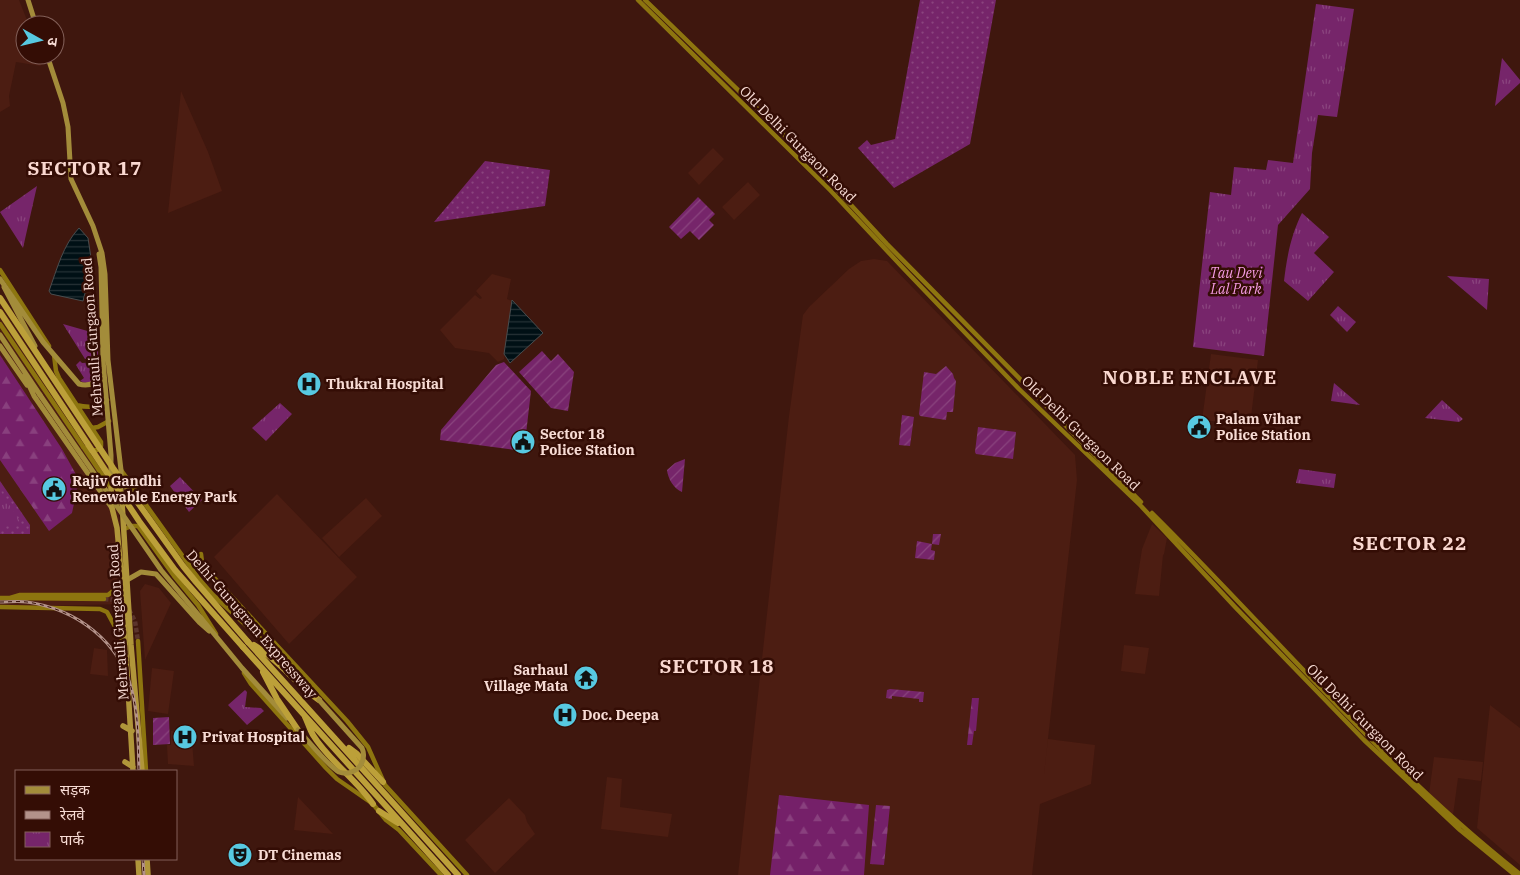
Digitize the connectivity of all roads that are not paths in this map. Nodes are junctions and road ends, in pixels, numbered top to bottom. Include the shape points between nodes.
1 (26, 0) edge
2 (638, 0) edge
3 (645, 0) edge
4 (31, 15) edge
5 (49, 65) edge
6 (50, 65) edge
7 (0, 270) edge
8 (1, 281) edge
9 (0, 298) edge
10 (0, 312) edge
11 (0, 324) edge
12 (0, 335) edge
13 (105, 340) junction
14 (0, 344) edge
15 (11, 352) junction
16 (54, 355) junction
17 (46, 366) junction
18 (104, 376) junction
19 (37, 396) junction
20 (107, 400) junction
21 (76, 405) junction
22 (109, 421) junction
23 (92, 428) junction
24 (83, 447) junction
25 (1095, 459) junction
26 (121, 470) junction
27 (133, 487) junction
28 (111, 488) junction
29 (121, 489) junction
30 (122, 502) joint
31 (112, 508) junction
32 (124, 529) junction
33 (171, 539) junction
34 (155, 550) junction
35 (201, 554) dead end
36 (124, 579) junction
37 (0, 598) edge
38 (10, 598) junction
39 (104, 598) tunnel mouth
40 (0, 607) edge
41 (244, 611) junction
42 (233, 613) junction
43 (219, 639) junction
44 (138, 641) tunnel mouth
45 (246, 644) junction
46 (125, 645) junction
47 (118, 656) dead end
48 (126, 656) junction
49 (261, 666) junction
50 (242, 668) junction
51 (319, 700) junction
52 (303, 712) junction
53 (123, 726) dead end
54 (298, 730) junction
55 (132, 731) junction
56 (339, 742) junction
57 (125, 762) dead end
58 (133, 769) edge
59 (142, 770) edge
60 (146, 770) edge
61 (384, 783) junction
62 (373, 804) junction
63 (393, 804) junction
64 (379, 811) junction
65 (404, 826) junction
66 (138, 860) edge
67 (147, 860) edge
68 (1520, 874) edge
69 (139, 875) edge
70 (148, 875) edge
71 (440, 875) edge
72 (448, 875) edge
73 (458, 875) edge
74 (466, 875) edge
75 (1515, 875) edge

1 - 4 main road
2 - 25 main road, Old Delhi Gurgaon Road via 830,190 1007,376
3 - 25 main road, Old Delhi Gurgaon Road via 804,153 887,244
5 - 13 main road, Mehrauli-Gurgaon Road via 65,127 70,186 98,249
6 - 13 main road, Mehrauli-Gurgaon Road via 68,127 71,179 102,253
7 - 16 main road
8 - 16 main road
8 - 17 main road, bridge
9 - 17 highway, Delhi-Gurugram Expressway, bridge
10 - 45 highway, Delhi-Gurugram Expressway, bridge via 175,570
11 - 24 main road
12 - 15 main road
13 - 18 main road, Mehrauli-Gurgaon Road
13 - 26 main road, Mehrauli-Gurgaon Road
14 - 15 main road
14 - 19 main road
15 - 19 main road
16 - 18 main road via 79,384 89,386
16 - 21 main road via 59,378
17 - 45 highway, Delhi-Gurugram Expressway, bridge via 183,566
18 - 20 main road, Mehrauli-Gurgaon Road
19 - 31 main road
19 - 43 main road, bridge via 161,570
20 - 21 main road via 89,408
20 - 22 main road, Mehrauli-Gurgaon Road
21 - 23 main road
22 - 23 main road
22 - 28 main road, Mehrauli-Gurgaon Road
23 - 24 main road via 101,446 90,451
24 - 28 main road
25 - 68 main road, Old Delhi Gurgaon Road via 1173,534 1312,682 1394,763
25 - 75 main road, Old Delhi Gurgaon Road via 1364,740 1460,830
26 - 27 main road
26 - 29 main road, Mehrauli Gurgaon Road
27 - 29 main road
27 - 33 main road
28 - 31 highway, Mehrauli Gurgaon Road
29 - 30 main road, Mehrauli Gurgaon Road
30 - 32 highway, Mehrauli Gurgaon Road
31 - 36 highway, Mehrauli Gurgaon Road
32 - 34 main road via 138,526
32 - 36 highway, Mehrauli Gurgaon Road
33 - 34 main road via 159,544
33 - 42 main road via 199,579
34 - 43 main road via 198,605
35 - 41 main road via 206,569
36 - 38 main road via 108,595 20,595
36 - 43 main road via 141,572 156,574 200,623
36 - 46 highway, Mehrauli Gurgaon Road
36 - 59 highway, Mehrauli Gurgaon Road
37 - 38 main road
38 - 39 main road
40 - 46 main road via 89,608 107,612
41 - 42 main road
41 - 61 main road via 347,721 368,747
42 - 51 main road
43 - 50 main road
44 - 60 main road
45 - 49 highway, Delhi-Gurugram Expressway
45 - 51 highway via 262,649
45 - 56 highway, Delhi-Gurugram Expressway
46 - 48 highway, Mehrauli Gurgaon Road
47 - 48 main road
48 - 55 highway, Mehrauli Gurgaon Road
49 - 52 highway, Delhi-Gurugram Expressway
49 - 54 highway
50 - 54 main road
50 - 62 main road via 251,684 326,768
51 - 54 main road, bridge via 362,748 363,761 358,768 347,773 336,770
52 - 62 highway via 322,749
52 - 65 highway, Delhi-Gurugram Expressway
53 - 55 highway
55 - 58 highway, Mehrauli Gurgaon Road
56 - 61 highway via 357,754
56 - 63 highway, Delhi-Gurugram Expressway
57 - 58 highway
61 - 63 highway
61 - 74 main road
62 - 64 main road
63 - 73 highway, Delhi-Gurugram Expressway
64 - 65 highway
64 - 71 main road
65 - 72 highway, Delhi-Gurugram Expressway
66 - 69 highway
67 - 70 highway

